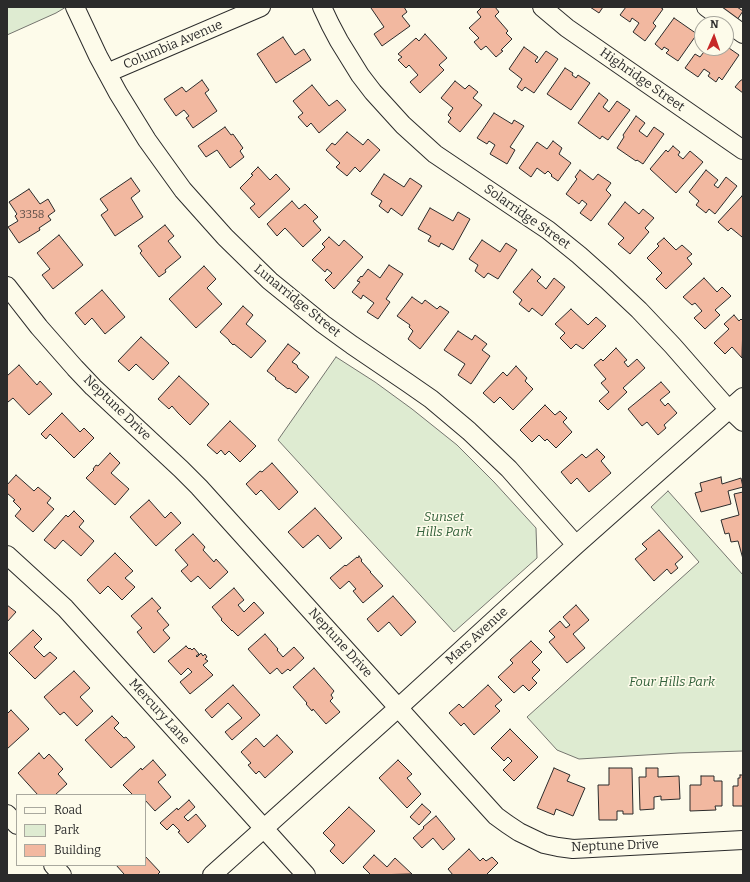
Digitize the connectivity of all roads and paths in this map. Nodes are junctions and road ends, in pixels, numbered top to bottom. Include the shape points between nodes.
1 (75, 7) edge
2 (261, 7) edge
3 (322, 7) edge
4 (542, 7) edge
5 (706, 7) edge
6 (743, 34) edge
7 (107, 73) junction
8 (743, 150) edge
9 (7, 286) edge
10 (737, 403) edge
11 (743, 422) edge
12 (576, 545) junction
13 (7, 555) edge
14 (398, 708) junction
15 (7, 814) edge
16 (16, 824) edge
17 (263, 828) junction
18 (743, 840) edge
19 (54, 866) edge
20 (62, 875) edge
21 (212, 875) edge
22 (306, 875) edge

1 - 7 street, Lunarridge Street
2 - 7 street, Columbia Avenue
3 - 10 street, Solarridge Street via 360,75 403,125 435,154 530,218 579,255 650,321 722,402
4 - 8 street, Highridge Street via 567,28
5 - 6 street
7 - 12 street, Lunarridge Street via 164,165 204,215 241,253 270,281 323,324 408,382 465,427 509,469
9 - 14 street, Neptune Drive via 75,368 181,468
10 - 11 street, Solarridge Street
10 - 12 street, Mars Avenue
12 - 14 street, Mars Avenue
13 - 17 street, Mercury Lane via 65,608
14 - 17 street, Mars Avenue
14 - 18 street, Neptune Drive via 496,816 519,832 544,844 573,849
15 - 16 street
17 - 21 street, Mars Avenue
17 - 22 street, Mercury Lane
19 - 20 street

